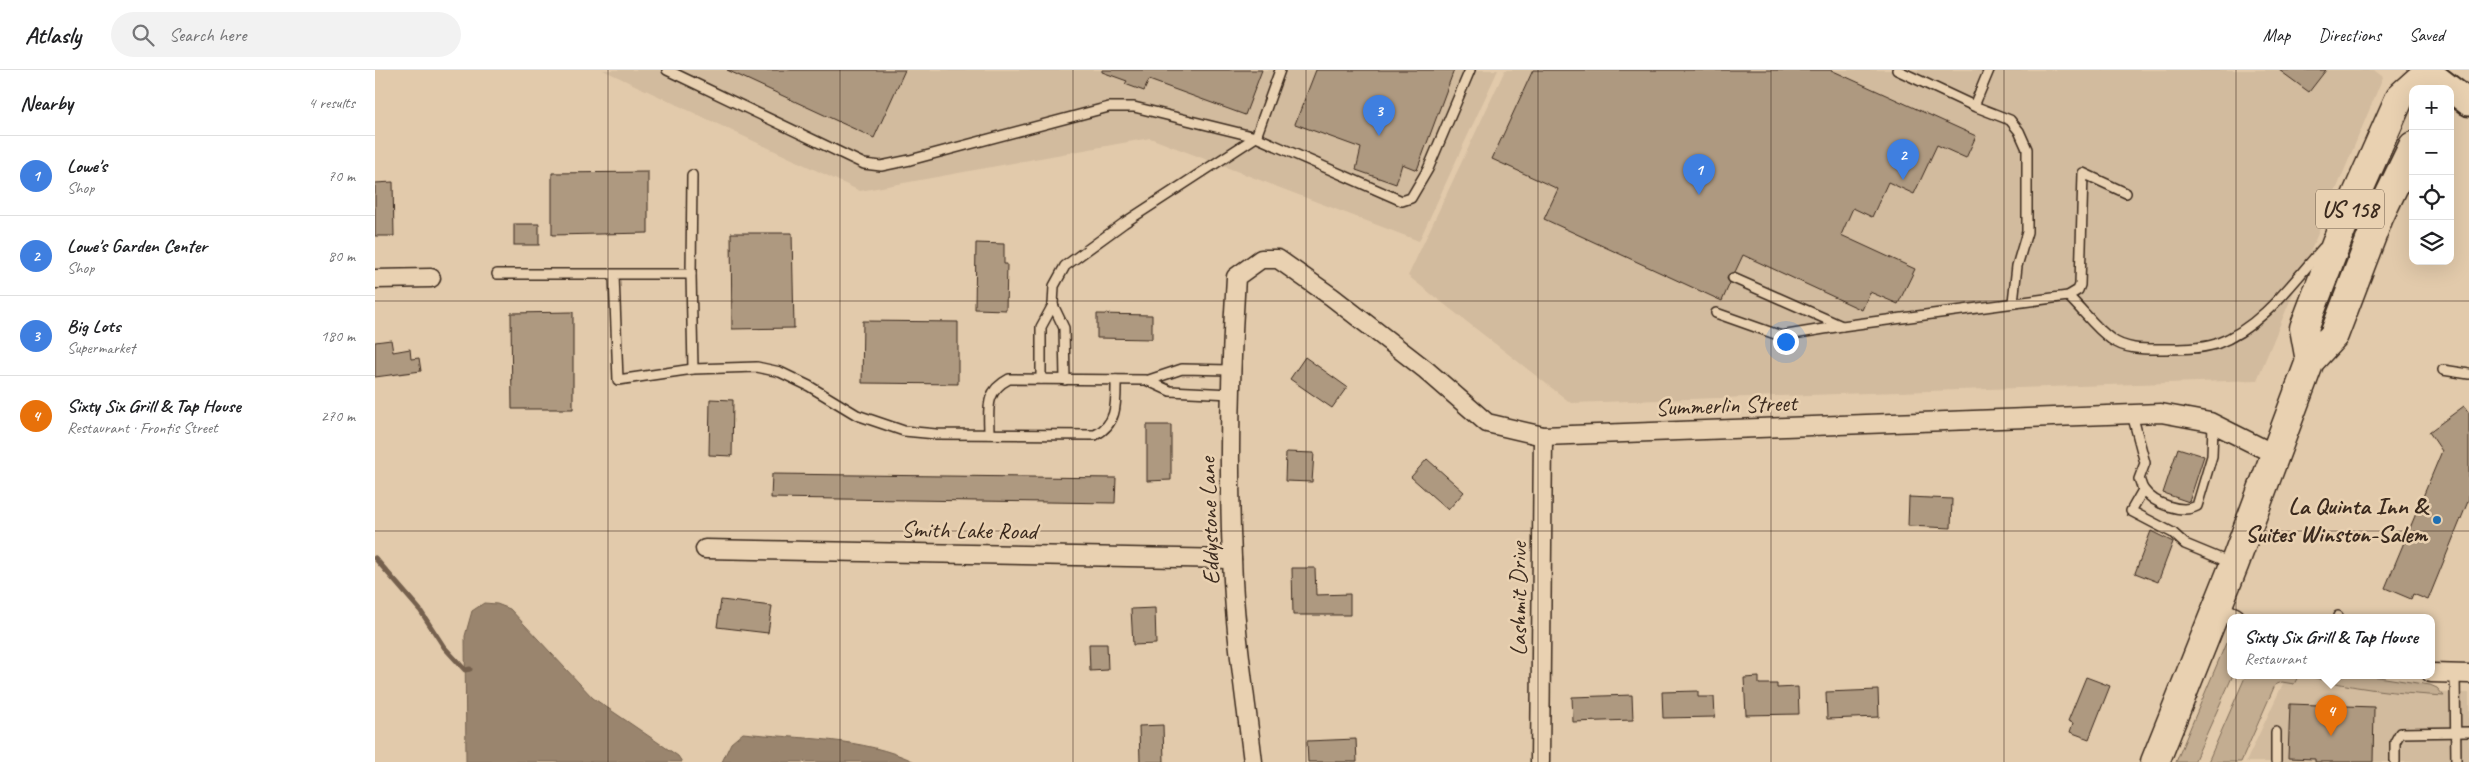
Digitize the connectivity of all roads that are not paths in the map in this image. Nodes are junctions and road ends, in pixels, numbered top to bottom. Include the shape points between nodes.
1 (667, 70) edge
2 (1280, 70) edge
3 (1469, 70) edge
4 (1897, 70) edge
5 (1989, 70) edge
6 (2429, 75) edge
7 (2469, 103) edge
8 (1974, 106) junction
9 (1256, 137) junction
10 (2409, 154) edge
11 (693, 175) dead end
12 (2126, 193) dead end
13 (2342, 228) junction
14 (497, 274) dead end
15 (691, 274) junction
16 (614, 275) junction
17 (1236, 277) joint
18 (431, 278) dead end
19 (1733, 278) dead end
20 (375, 279) edge
21 (2068, 296) junction
22 (2013, 302) junction
23 (1053, 306) junction
24 (1716, 313) dead end
25 (1842, 326) junction
26 (2310, 361) junction
27 (693, 369) junction
28 (1230, 370) junction
29 (2443, 370) dead end
30 (2469, 374) edge
31 (1041, 379) junction
32 (1065, 380) junction
33 (1116, 380) junction
34 (1149, 380) junction
35 (1231, 394) junction
36 (2132, 414) junction
37 (2213, 424) junction
38 (989, 434) junction
39 (1543, 436) junction
40 (2274, 454) junction
41 (2143, 490) junction
42 (705, 549) dead end
43 (1232, 559) junction
44 (2234, 565) junction
45 (2226, 613) edge
46 (2435, 673) edge
47 (2462, 674) edge
48 (2276, 732) dead end
49 (2455, 732) junction
50 (2469, 732) edge
51 (1253, 762) edge
52 (1540, 762) edge
53 (2155, 762) edge
54 (2276, 762) edge
55 (2395, 762) edge
56 (2456, 762) edge

1 - 9 lane via 864,164 881,166 1109,107 1134,107
2 - 9 lane
3 - 9 lane via 1428,169 1407,201 1390,198
4 - 8 lane
5 - 8 lane
6 - 7 main road
6 - 13 main road, US 158 via 2400,97
8 - 22 lane via 2010,120 2027,149 2027,232 2017,266
9 - 23 lane via 1081,252 1065,266 1054,286
10 - 26 main road, US 158 via 2379,217 2335,335
11 - 15 lane
12 - 21 lane via 2083,173 2080,285
13 - 21 lane via 2257,319 2217,343 2199,348 2125,346 2099,329
13 - 26 main road, US 158 via 2304,328
14 - 16 lane
15 - 16 lane
15 - 27 lane
16 - 27 lane via 618,380
17 - 28 street, Eddystone Lane
17 - 39 street, Summerlin Street via 1261,259 1278,259 1426,370 1487,423
18 - 20 street
19 - 25 lane
21 - 22 lane
22 - 25 lane
23 - 31 lane via 1041,327
23 - 32 lane via 1064,328
24 - 25 lane via 1781,336
26 - 40 main road, US 158
27 - 38 lane via 757,367 780,372 857,415 880,424 904,431 936,434
28 - 34 lane via 1182,368
28 - 35 street, Eddystone Lane
29 - 30 lane
31 - 32 lane
31 - 38 lane via 1009,379 996,386 990,398
32 - 33 lane
33 - 34 lane
33 - 38 lane via 1116,408 1105,430 1095,435
34 - 35 lane via 1170,391
35 - 43 street, Eddystone Lane
36 - 37 street, Summerlin Street via 2161,413
36 - 39 street, Summerlin Street
36 - 41 lane via 2145,463 2139,479
37 - 40 street, Summerlin Street
37 - 41 lane via 2212,456 2197,506 2190,510 2164,505
39 - 52 street, Lashmit Drive
40 - 44 main road, US 158
41 - 44 lane via 2131,511 2173,533 2185,544
42 - 43 street, Smith Lake Road
43 - 51 street, Eddystone Lane via 1241,672
44 - 45 main road, US 158
45 - 53 main road, US 158
46 - 47 street
47 - 49 lane
48 - 54 lane
49 - 50 lane
49 - 55 lane via 2400,733 2395,742
49 - 56 lane

